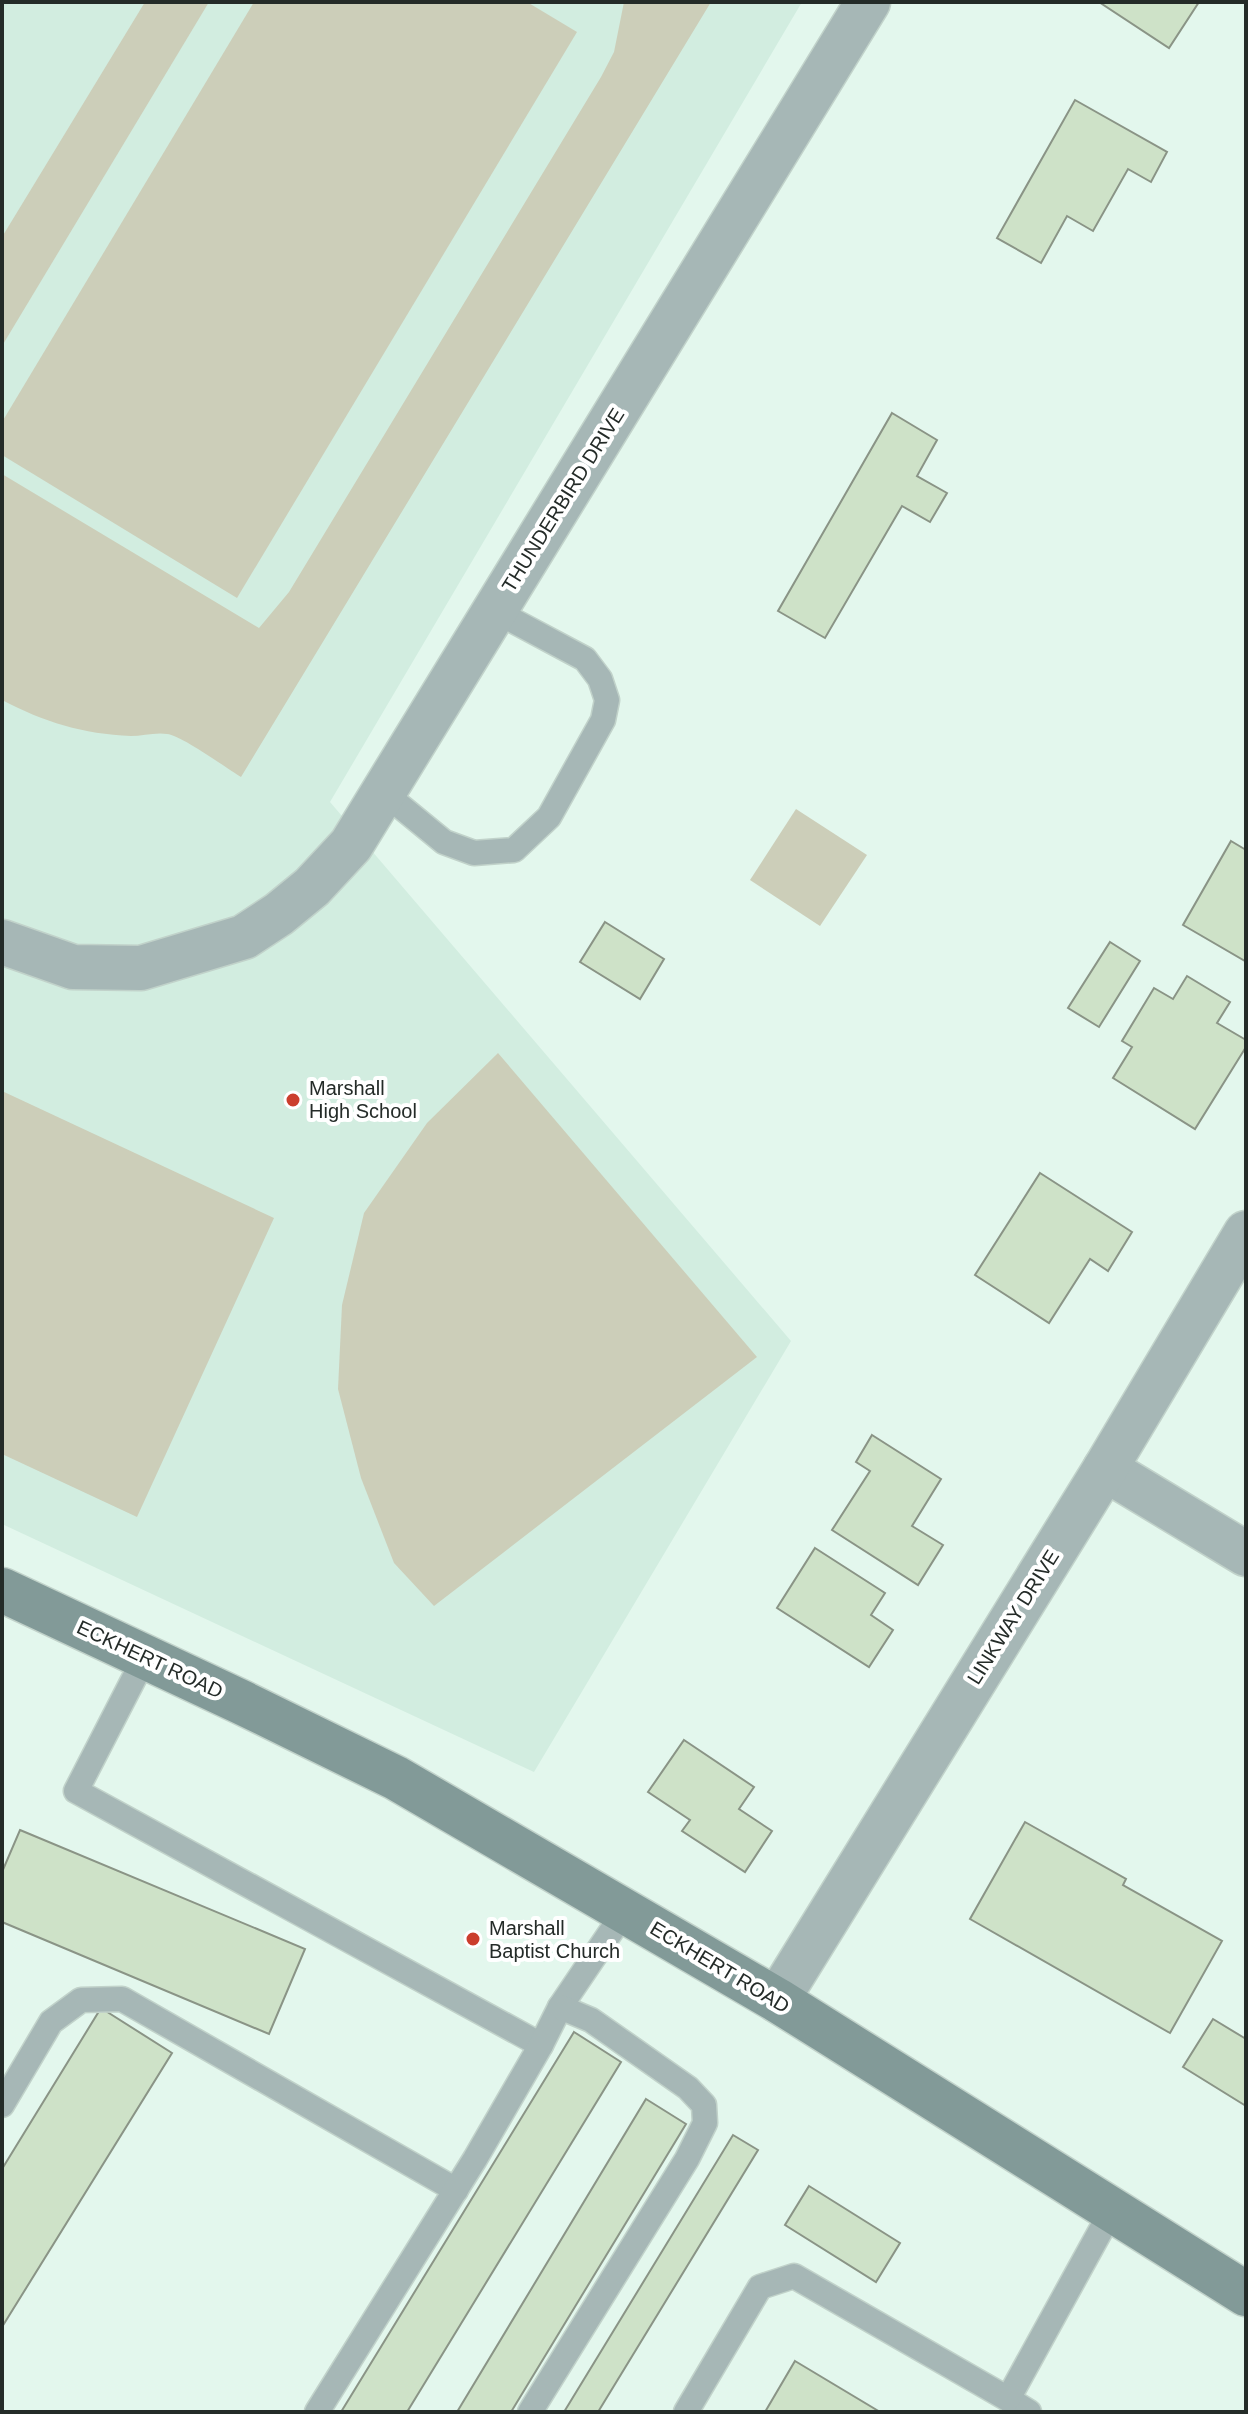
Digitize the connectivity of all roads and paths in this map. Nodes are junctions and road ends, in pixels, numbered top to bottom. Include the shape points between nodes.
1 (868, 2) edge
2 (495, 611) junction
3 (383, 792) junction
4 (2, 942) edge
5 (1246, 1233) edge
6 (1105, 1469) junction
7 (1246, 1554) edge
8 (2, 1590) edge
9 (145, 1657) junction
10 (625, 1911) junction
11 (777, 2000) junction
12 (560, 2007) junction
13 (541, 2045) junction
14 (2, 2105) edge
15 (456, 2190) junction
16 (1112, 2210) junction
17 (1246, 2294) edge
18 (1008, 2399) junction
19 (317, 2412) edge
20 (530, 2412) edge
21 (686, 2412) edge
22 (1029, 2412) edge

1 - 2 street, THUNDERBIRD DRIVE
2 - 3 street, THUNDERBIRD DRIVE
2 - 3 lane via 585,659 607,700 603,720 549,817 514,850 474,853 444,842
3 - 4 street, THUNDERBIRD DRIVE via 351,845 312,887 244,937 141,968 73,967
5 - 6 street, LINKWAY DRIVE
6 - 7 street
6 - 11 street, LINKWAY DRIVE
8 - 9 main road, ECKHERT ROAD
9 - 10 main road, ECKHERT ROAD via 396,1778
9 - 13 lane via 76,1791
10 - 11 main road, ECKHERT ROAD
10 - 12 lane
11 - 16 main road, ECKHERT ROAD
12 - 13 lane
12 - 20 lane via 591,2020 688,2088 704,2105 705,2123
13 - 15 lane
14 - 15 lane via 51,2022 81,2000 122,1999
15 - 19 lane
16 - 17 main road, ECKHERT ROAD
16 - 18 lane
18 - 21 lane via 794,2276 760,2287
18 - 22 lane

